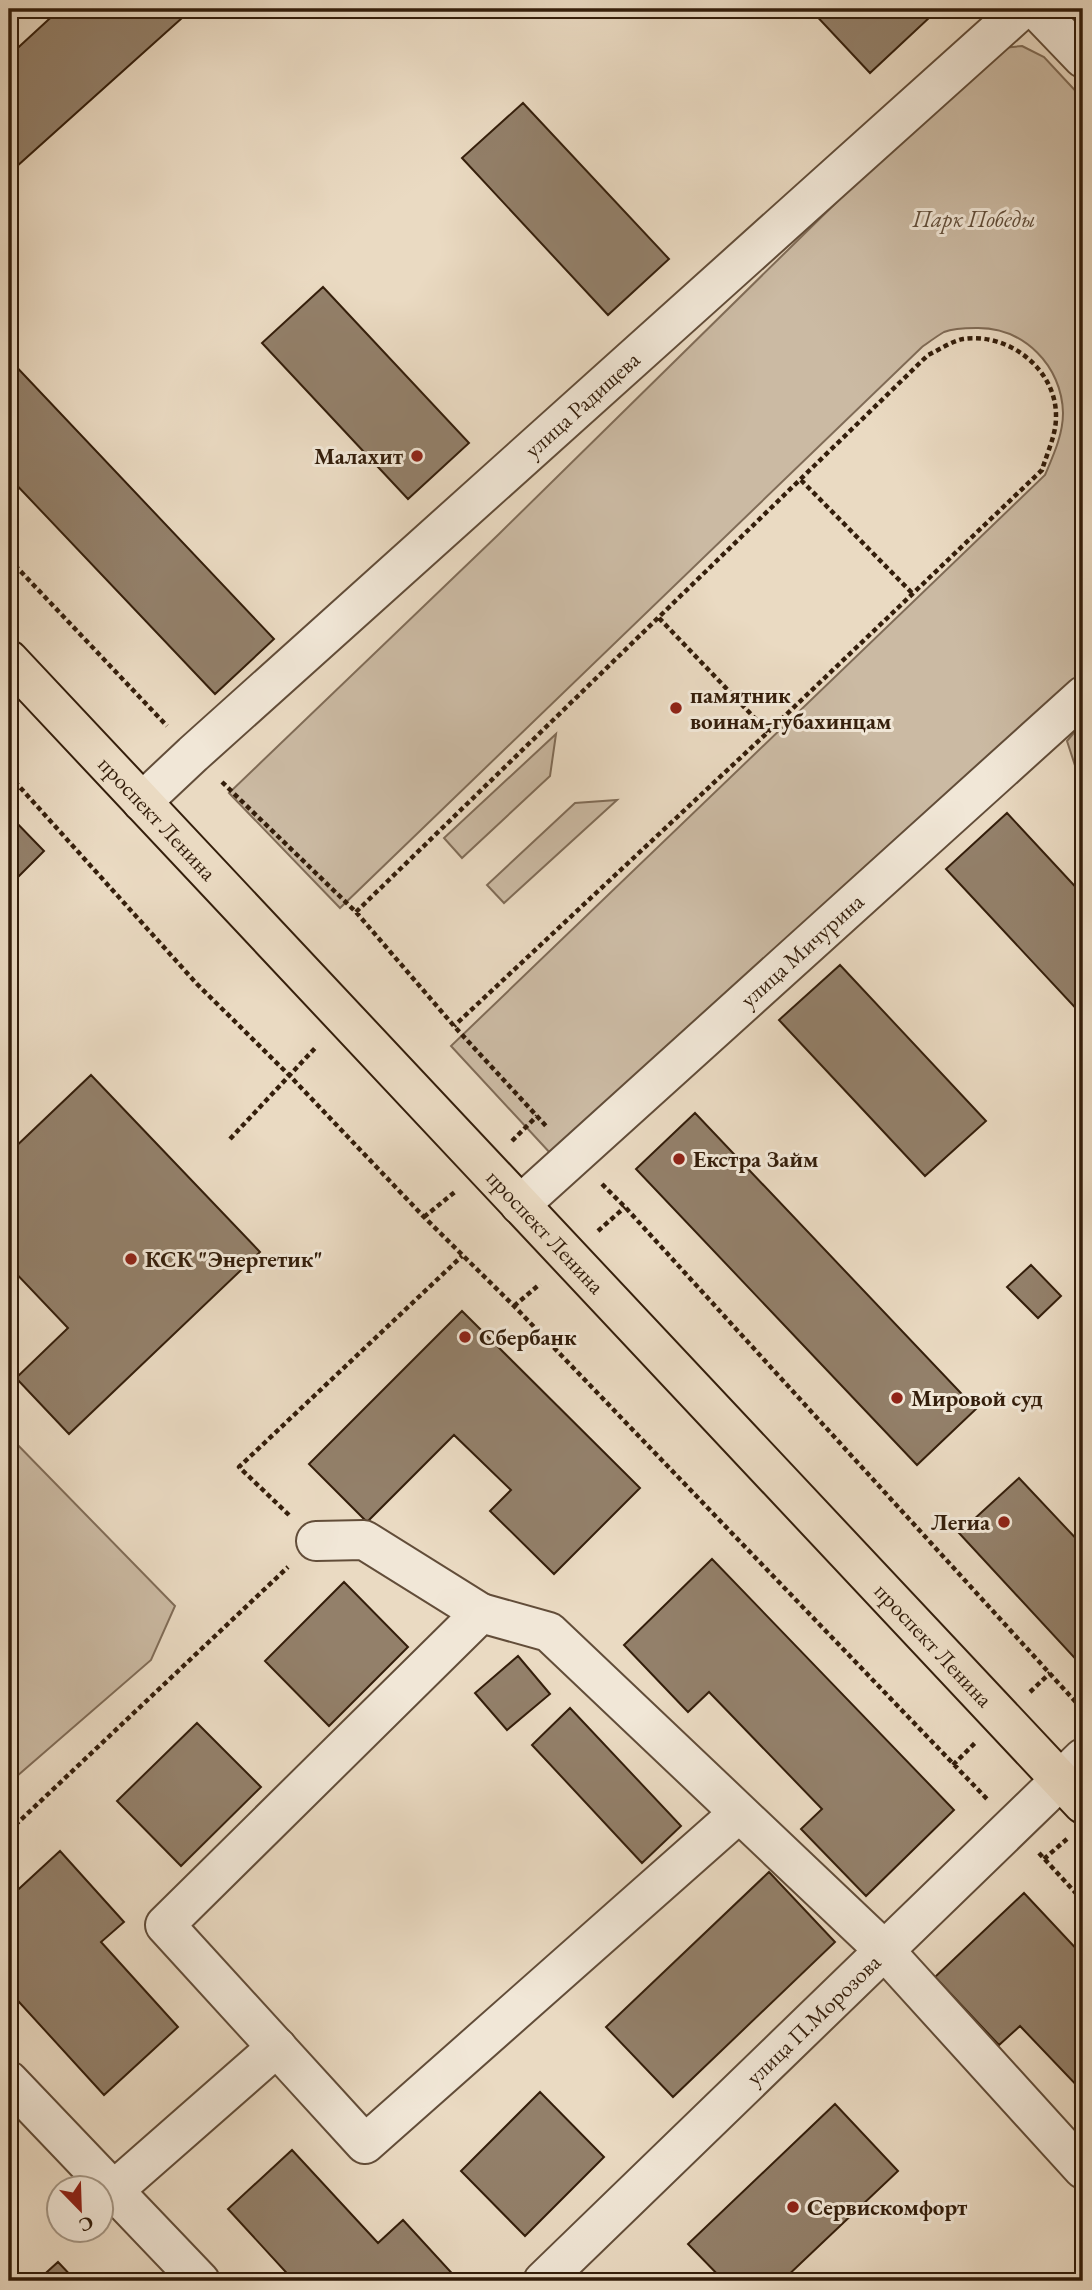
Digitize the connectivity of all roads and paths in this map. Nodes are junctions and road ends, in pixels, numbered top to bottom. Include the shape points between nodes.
1 (1022, 9) edge
2 (1036, 9) edge
3 (1048, 9) edge
4 (1083, 22) edge
5 (1083, 58) edge
6 (801, 480) junction
7 (913, 594) junction
8 (659, 618) junction
9 (9, 660) edge
10 (1083, 696) edge
11 (768, 732) junction
12 (9, 775) edge
13 (142, 802) junction
14 (356, 912) dead end
15 (344, 1017) junction
16 (454, 1026) dead end
17 (290, 1076) junction
18 (230, 1139) dead end
19 (520, 1205) junction
20 (462, 1256) junction
21 (316, 1541) junction
22 (481, 1613) junction
23 (1076, 1781) edge
24 (739, 1813) junction
25 (1014, 1825) junction
26 (9, 1831) edge
27 (1083, 1901) edge
28 (884, 1950) junction
29 (276, 2047) junction
30 (9, 2081) edge
31 (1083, 2169) edge
32 (97, 2174) edge
33 (116, 2188) edge
34 (116, 2194) edge
35 (200, 2281) edge
36 (543, 2281) edge

1 - 13 street, улица Радищева
2 - 5 street
3 - 4 street
6 - 7 path
6 - 7 path via 928,355 962,339 990,340 1032,360 1046,376 1056,415 1042,470
6 - 8 path
7 - 11 path
8 - 11 path
8 - 14 path
9 - 13 main road, проспект Ленина
10 - 19 street, улица Мичурина
11 - 16 path
12 - 17 path via 197,984
13 - 15 main road, проспект Ленина
15 - 17 path
15 - 19 main road, проспект Ленина
17 - 18 path
17 - 20 path
19 - 23 main road, проспект Ленина
20 - 21 path via 239,1466
20 - 25 path
21 - 22 street via 364,1540
21 - 26 path
22 - 24 street via 549,1632
22 - 29 street via 165,1925
23 - 25 street, улица П.Морозова
24 - 28 street
24 - 29 street via 365,2144
25 - 27 path
25 - 28 street, улица П.Морозова
28 - 31 street
28 - 36 street, улица П.Морозова
29 - 33 street
30 - 32 street
34 - 35 street

